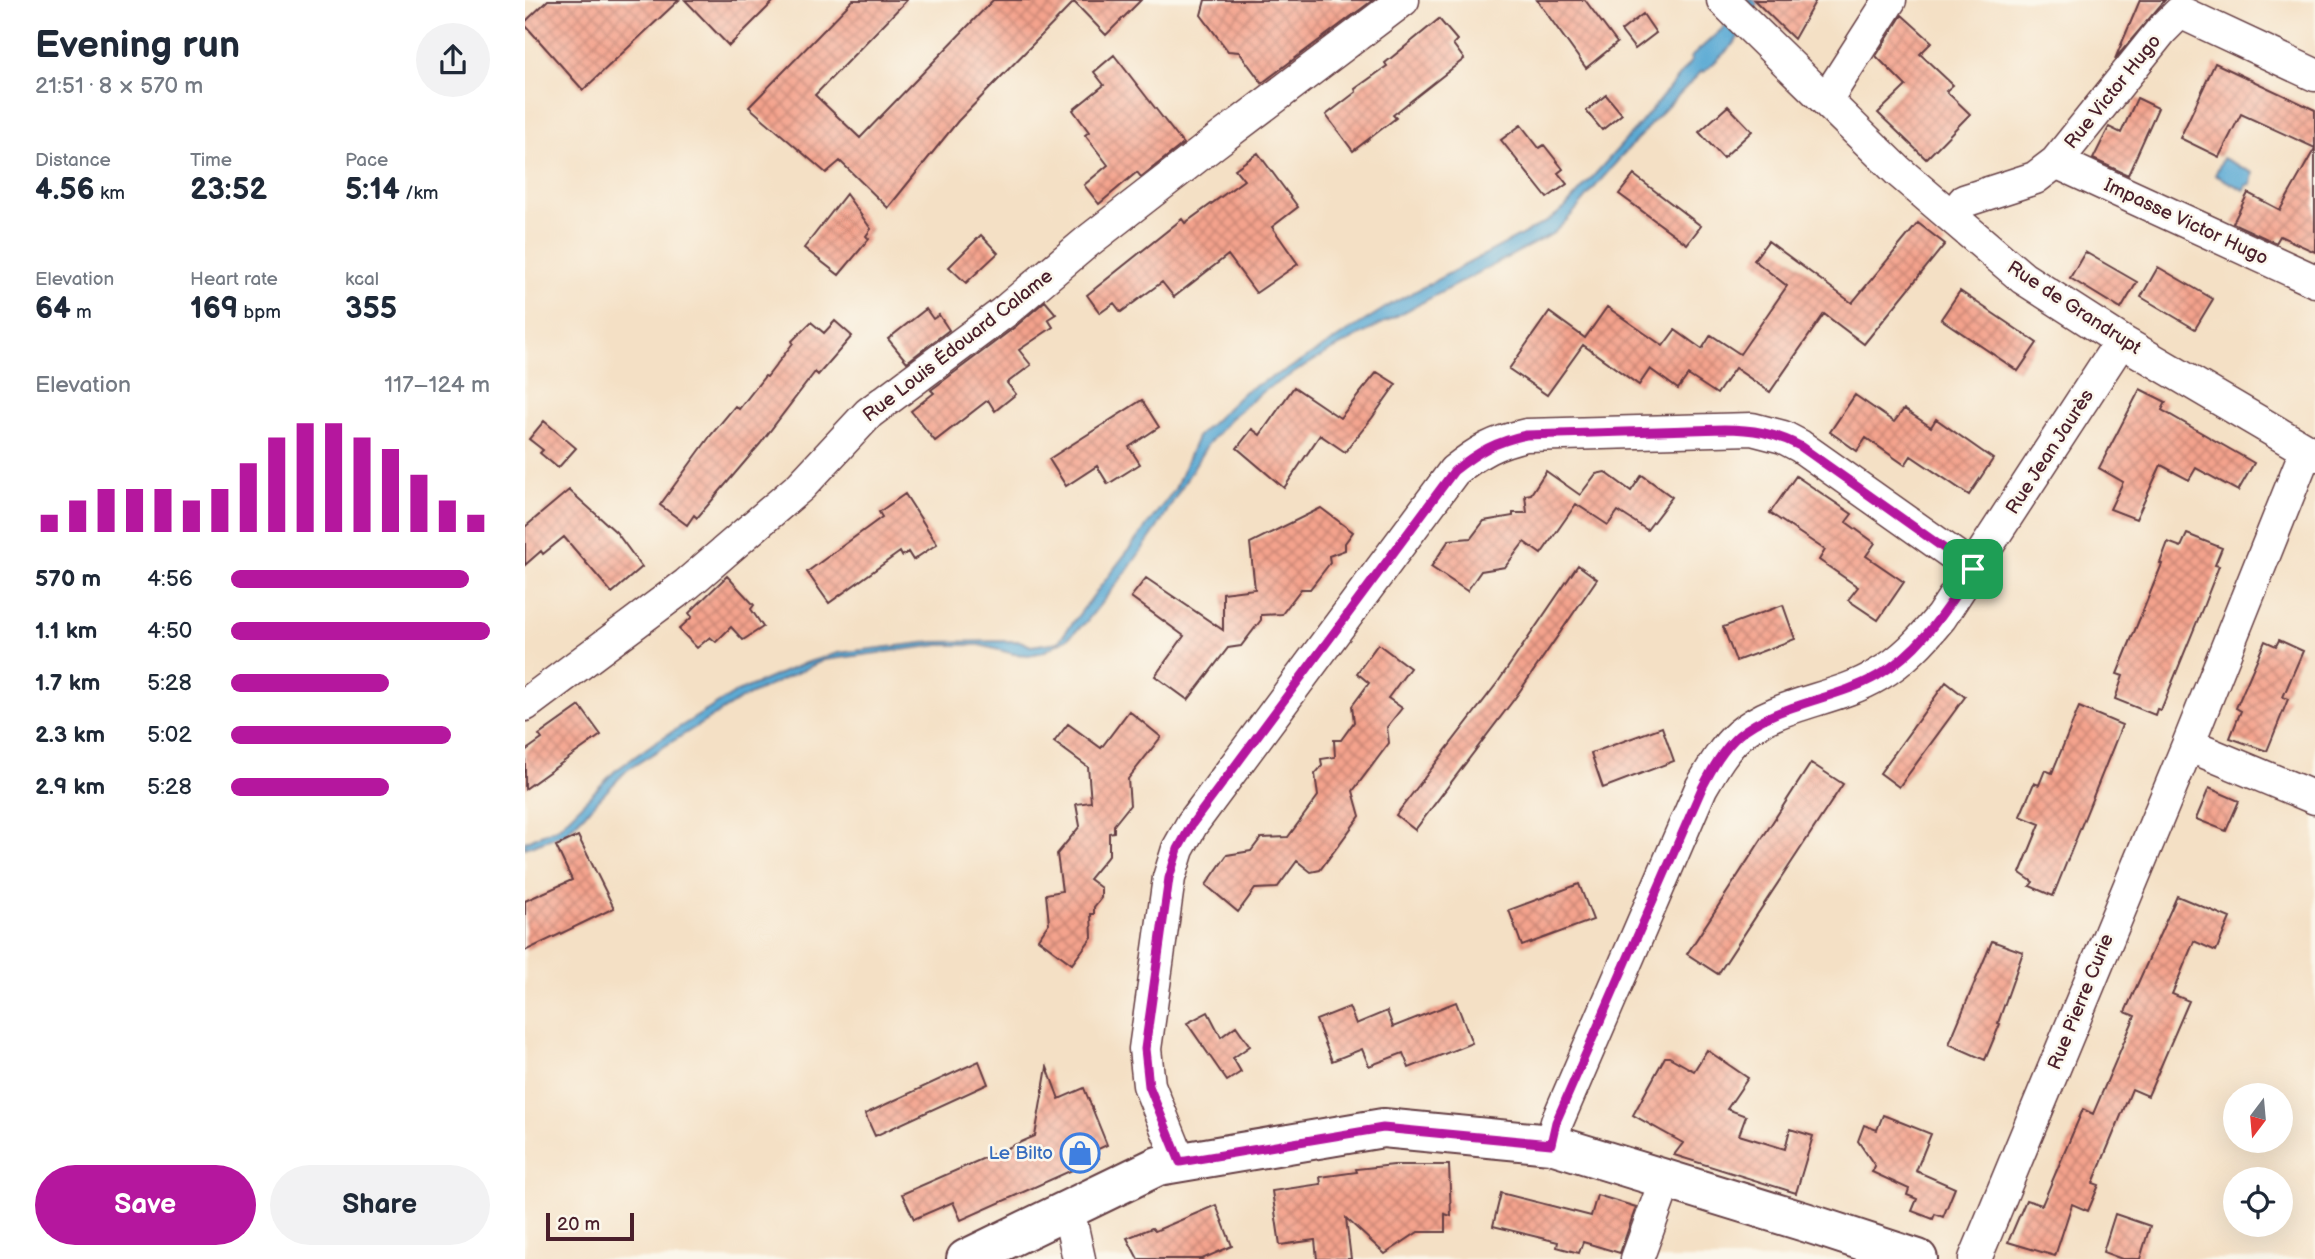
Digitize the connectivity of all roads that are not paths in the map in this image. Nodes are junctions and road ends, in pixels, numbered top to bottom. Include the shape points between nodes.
1 (1403, 0) edge
2 (1891, 0) edge
3 (2184, 6) edge
4 (1737, 15) edge
5 (2315, 75) edge
6 (1826, 100) junction
7 (2056, 162) junction
8 (1952, 217) junction
9 (2315, 281) edge
10 (2121, 341) junction
11 (2312, 453) edge
12 (1973, 569) junction
13 (525, 705) edge
14 (2188, 745) junction
15 (2315, 798) edge
16 (1551, 1144) junction
17 (1180, 1162) junction
18 (1666, 1179) junction
19 (1068, 1209) junction
20 (966, 1259) edge
21 (1079, 1259) edge
22 (1637, 1259) edge
23 (1918, 1259) edge
24 (1975, 1259) edge

1 - 13 street, Rue Louis Édouard Calame via 869,413 801,486 687,584
2 - 6 street
3 - 5 street, Rue Victor Hugo
3 - 7 street, Rue Victor Hugo
4 - 6 street, Rue de Grandrupt
6 - 8 street, Rue de Grandrupt
7 - 8 street, Rue Victor Hugo via 2035,178 1964,201
7 - 9 street, Impasse Victor Hugo
8 - 10 street, Rue de Grandrupt via 2023,278
10 - 11 street, Rue de Grandrupt
10 - 12 street, Rue Jean Jaurès
11 - 14 street, Rue Pierre Curie via 2301,463
12 - 16 street, Rue Jean Jaurès via 1915,649 1877,676 1780,712 1739,735 1714,764 1556,1122
12 - 17 street via 1800,446 1752,429 1526,435 1499,441 1476,453 1454,471 1199,814 1178,849 1169,878 1145,1049 1149,1086
14 - 15 street
14 - 24 street, Rue Pierre Curie
16 - 17 main road via 1383,1128
16 - 18 main road
17 - 19 main road via 1158,1166
18 - 22 street
18 - 23 main road
19 - 20 main road
19 - 21 street

